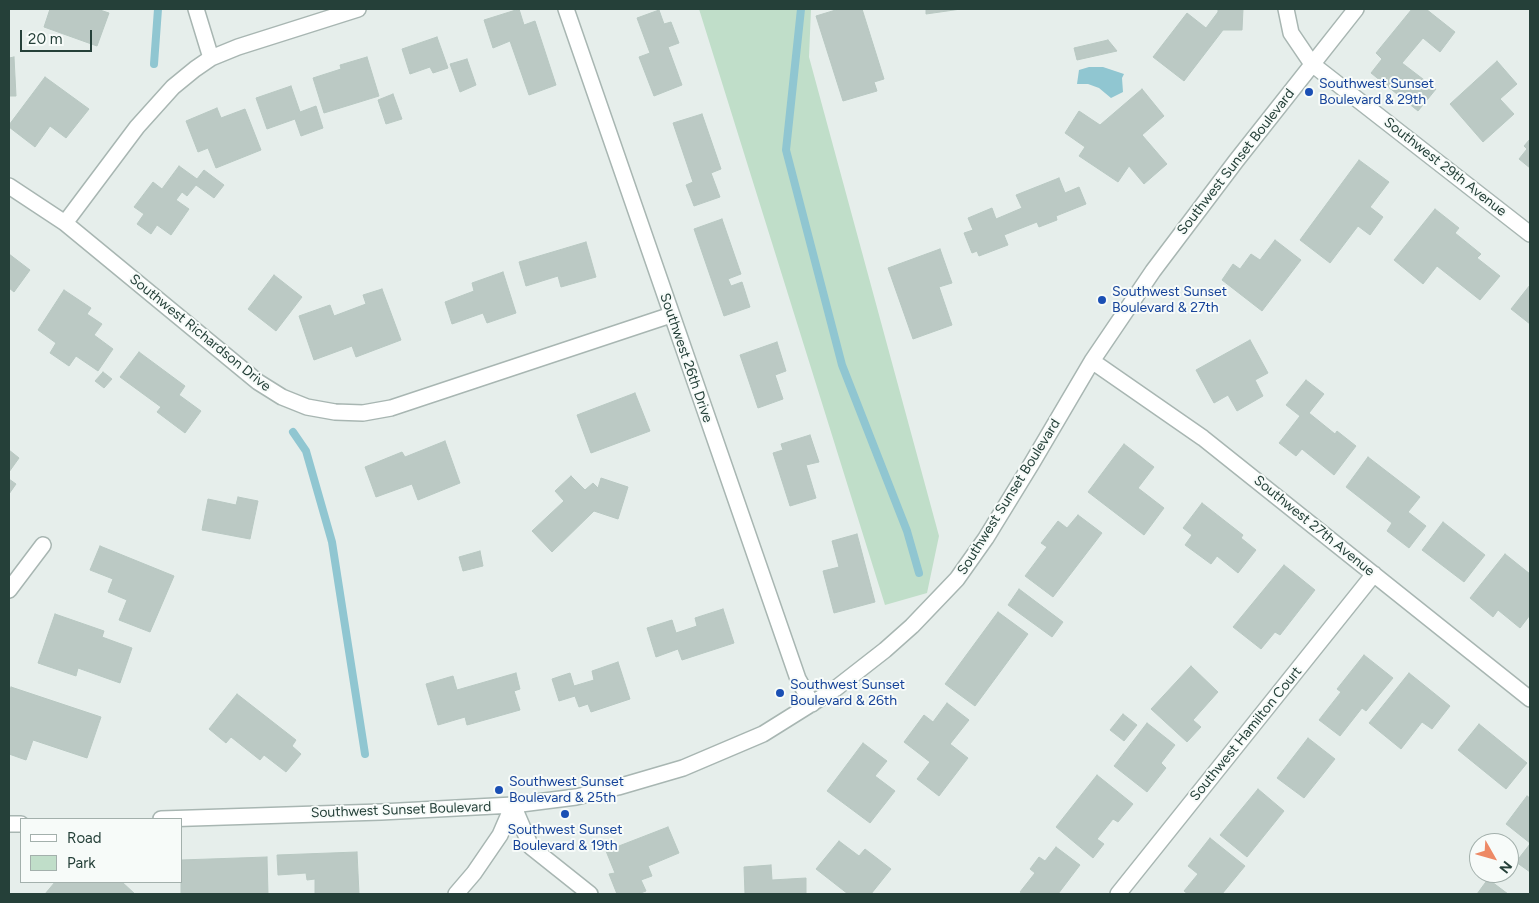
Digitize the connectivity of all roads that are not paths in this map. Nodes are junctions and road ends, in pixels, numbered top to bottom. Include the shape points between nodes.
1 (196, 9) edge
2 (358, 9) edge
3 (566, 9) edge
4 (1286, 9) edge
5 (1356, 9) edge
6 (211, 58) junction
7 (1312, 64) junction
8 (9, 186) edge
9 (65, 223) junction
10 (1530, 234) edge
11 (671, 314) junction
12 (1092, 361) junction
13 (43, 546) dead end
14 (1374, 574) junction
15 (9, 590) edge
16 (1530, 698) edge
17 (812, 704) junction
18 (512, 805) junction
19 (182, 818) edge
20 (456, 894) edge
21 (590, 894) edge
22 (1118, 894) edge

1 - 6 street
2 - 6 street
3 - 11 street, Southwest 26th Drive
4 - 7 street, Southwest 29th Avenue via 1291,33
5 - 7 street, Southwest Sunset Boulevard
6 - 9 street via 173,87 150,111
7 - 10 street, Southwest 29th Avenue
7 - 12 street, Southwest Sunset Boulevard via 1168,251
8 - 9 street, Southwest Richardson Drive
9 - 11 street, Southwest Richardson Drive via 258,382 307,407 335,412 363,413 391,408
11 - 17 street, Southwest 26th Drive via 798,679
12 - 14 street, Southwest 27th Avenue via 1202,438
12 - 17 street, Southwest Sunset Boulevard via 996,521 956,579 885,650
13 - 15 street
14 - 16 street, Southwest 27th Avenue
14 - 22 street, Southwest Hamilton Court
17 - 18 street, Southwest Sunset Boulevard via 763,734 683,768 576,797
18 - 19 street, Southwest Sunset Boulevard
18 - 20 street via 500,835
18 - 21 street via 531,847

